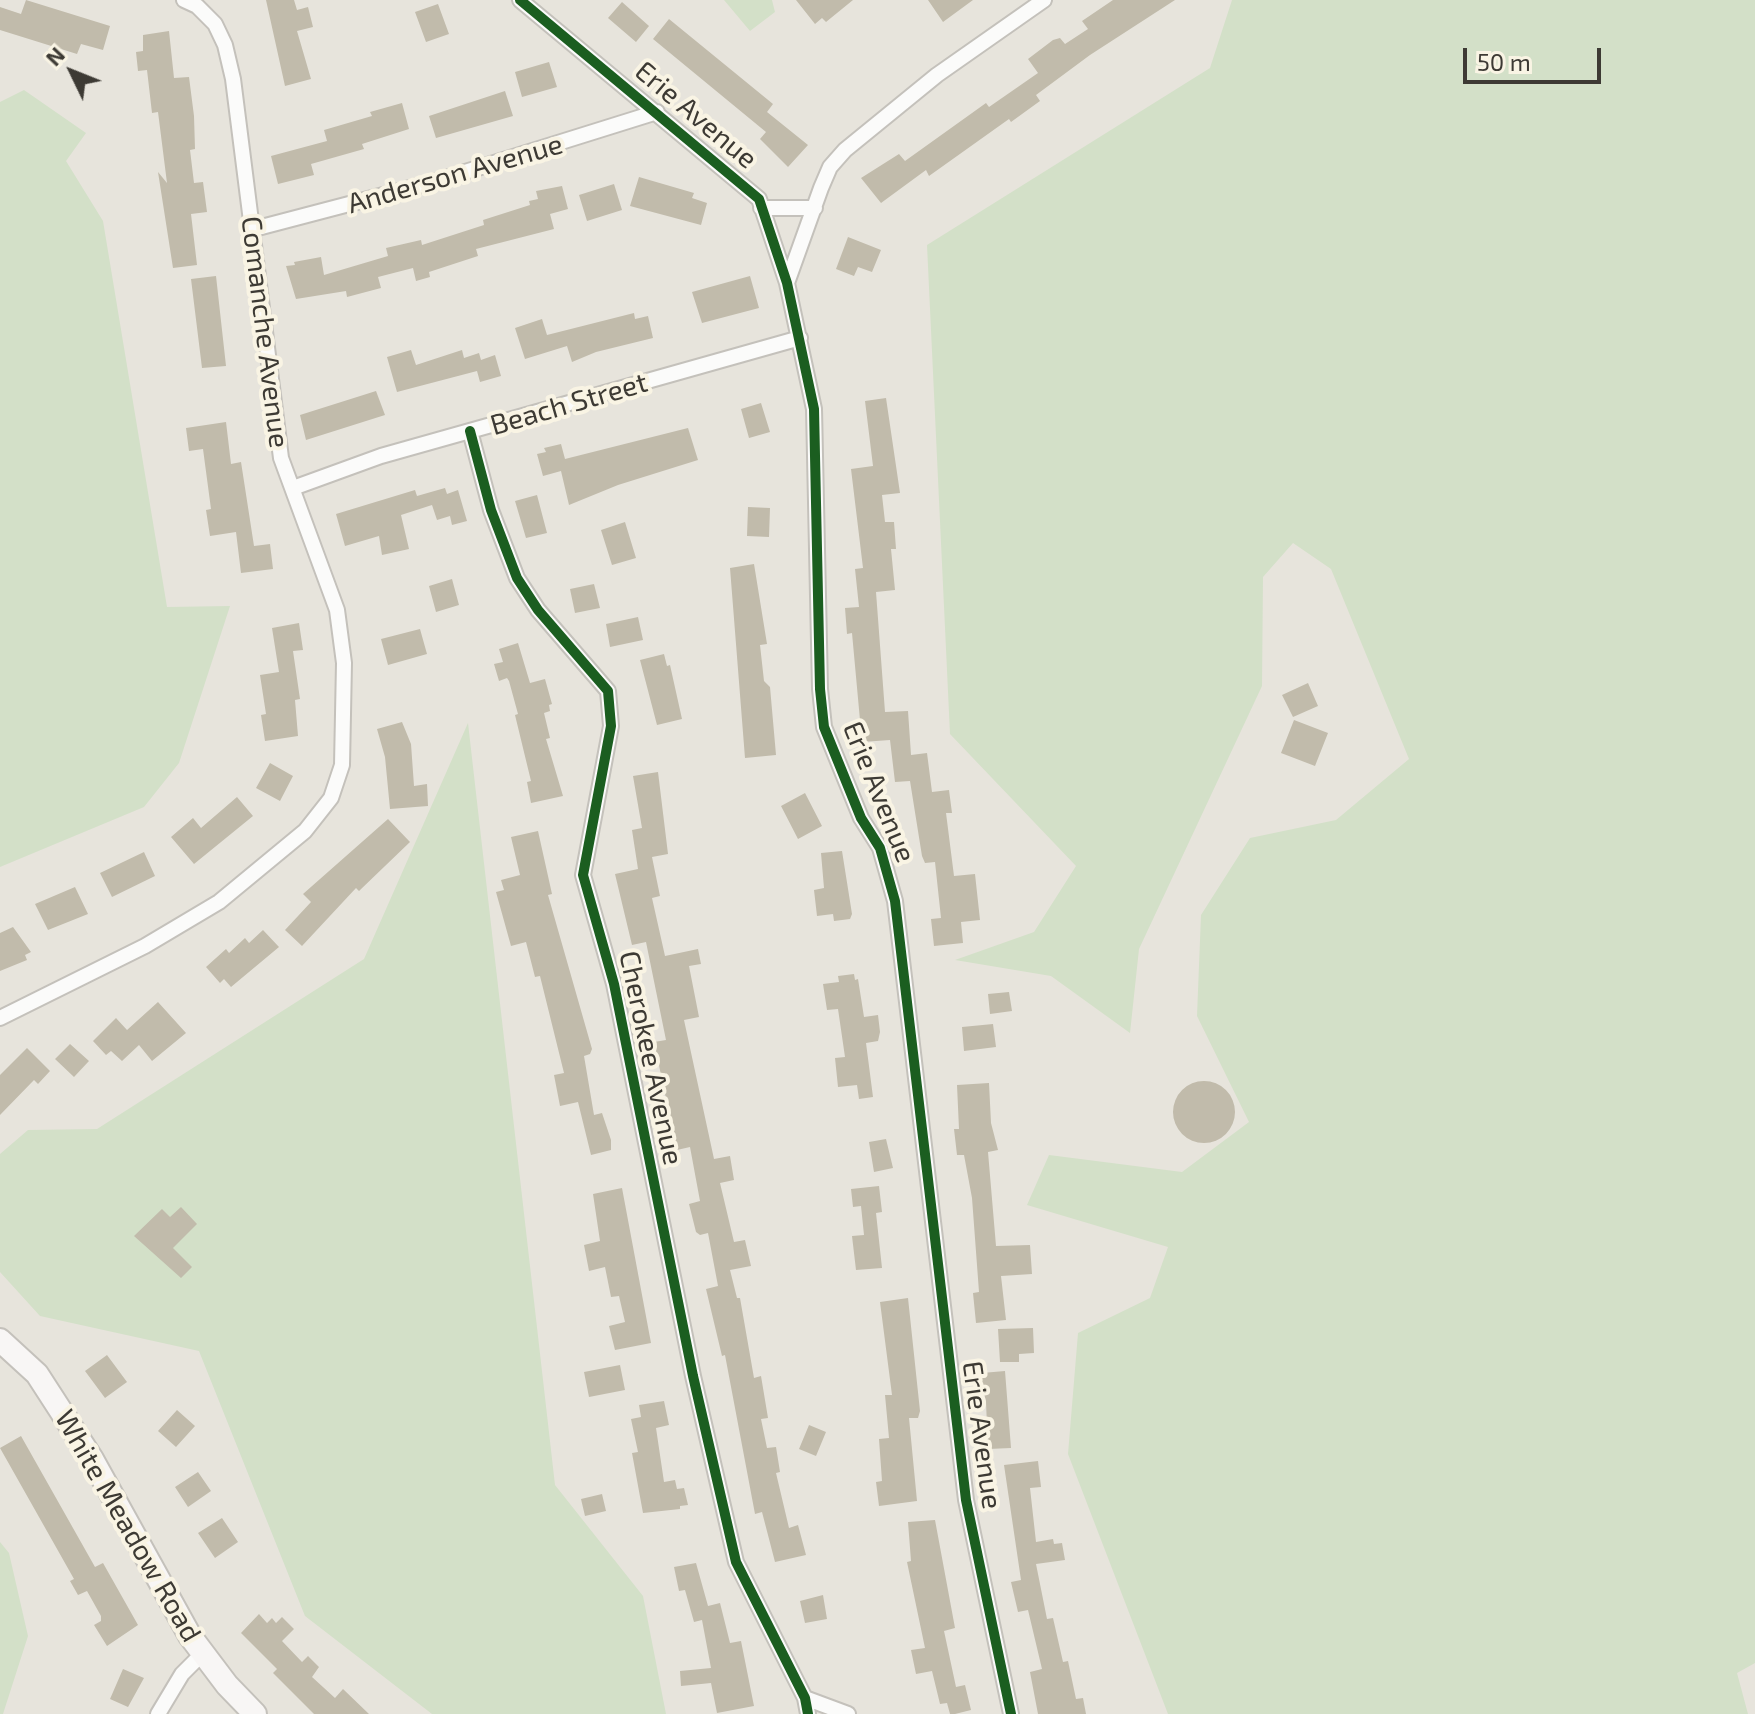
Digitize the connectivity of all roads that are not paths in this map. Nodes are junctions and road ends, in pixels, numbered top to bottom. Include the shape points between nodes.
1 (184, 0) edge
2 (520, 0) edge
3 (1044, 0) edge
4 (657, 112) junction
5 (761, 208) junction
6 (815, 208) junction
7 (250, 230) junction
8 (787, 283) junction
9 (800, 338) junction
10 (470, 431) junction
11 (293, 488) junction
12 (0, 1018) edge
13 (0, 1340) edge
14 (203, 1653) junction
15 (805, 1698) junction
16 (158, 1714) edge
17 (255, 1714) edge
18 (808, 1714) edge
19 (848, 1714) edge
20 (1011, 1714) edge

1 - 7 street, Comanche Avenue via 215,24 225,45
2 - 4 street, Erie Avenue
3 - 6 street via 937,75 845,150 830,167
4 - 5 street, Erie Avenue via 759,199
4 - 7 street, Anderson Avenue via 433,182
5 - 6 street, Erie Avenue
5 - 8 street, Erie Avenue
6 - 8 street
7 - 11 street, Comanche Avenue via 281,458
8 - 9 street, Erie Avenue
9 - 10 street, Beach Street
9 - 20 street, Erie Avenue via 814,409 824,727 861,818 880,848 895,901 960,1459
10 - 11 street, Beach Street
10 - 15 street, Cherokee Avenue via 491,510 517,578 608,691 611,726 583,875 614,984 736,1562
11 - 12 street, Comanche Avenue via 337,610 344,663 342,765 331,798 305,831 219,902 145,946
13 - 14 street, White Meadow Road via 37,1374
14 - 16 street via 182,1674
14 - 17 street, White Meadow Road
15 - 18 street, Cherokee Avenue
15 - 19 street

